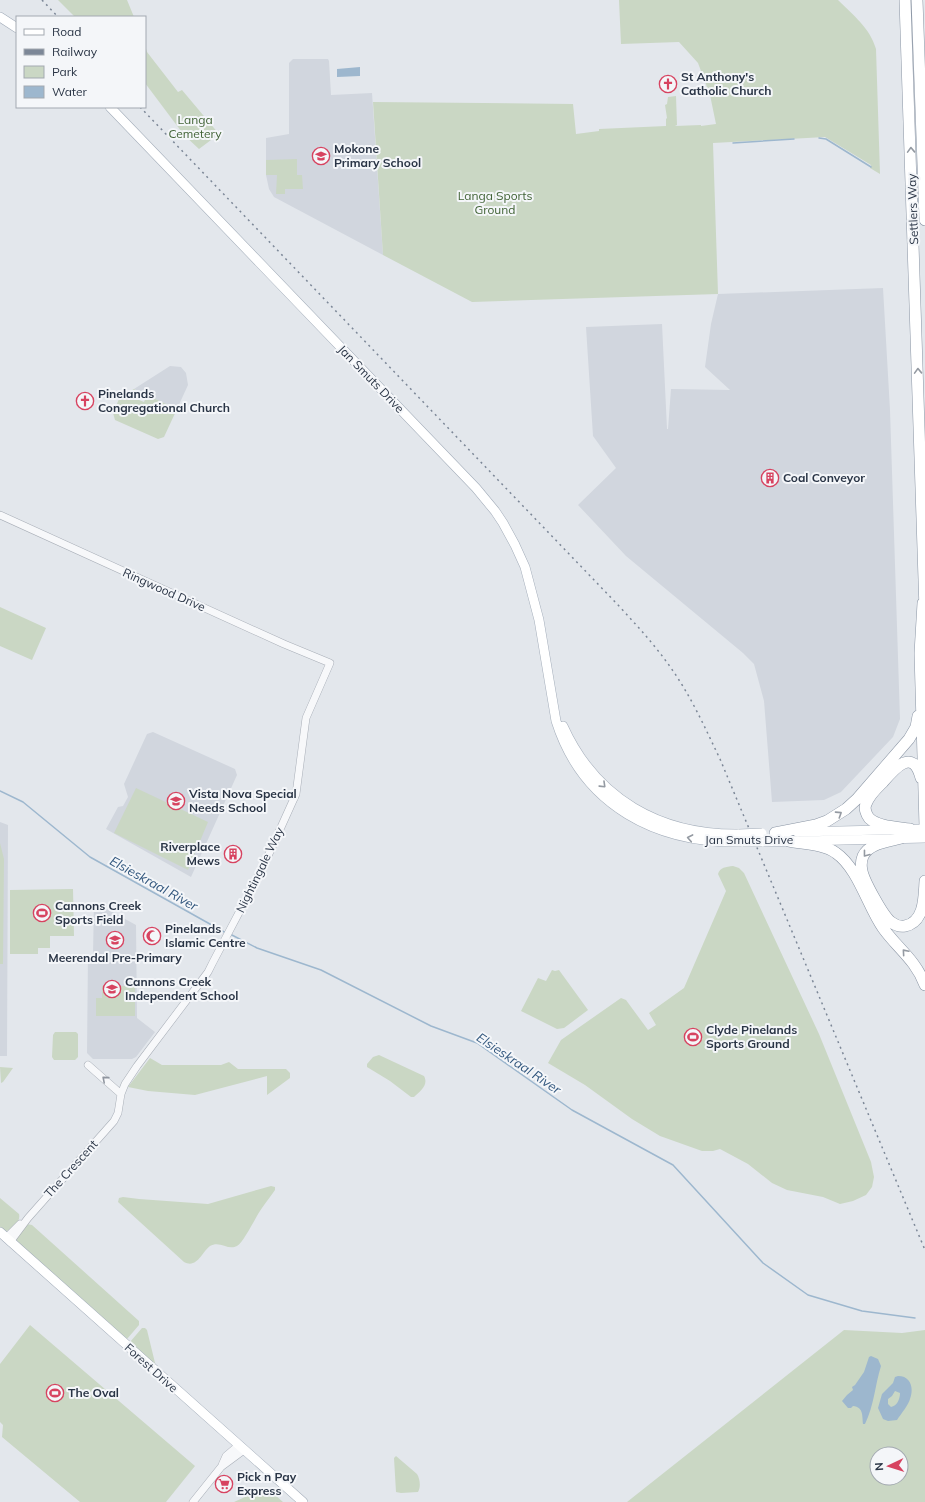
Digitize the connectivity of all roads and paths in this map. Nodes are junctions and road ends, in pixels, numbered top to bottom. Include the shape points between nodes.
1 (899, 0) edge
2 (905, 0) edge
3 (917, 0) edge
4 (0, 17) edge
5 (16, 27) edge
6 (908, 81) junction
7 (111, 108) edge
8 (925, 168) edge
9 (924, 180) junction
10 (925, 220) edge
11 (0, 515) edge
12 (924, 592) junction
13 (925, 610) edge
14 (330, 663) joint
15 (921, 698) junction
16 (924, 787) junction
17 (925, 829) edge
18 (916, 831) edge
19 (775, 833) junction
20 (762, 837) junction
21 (901, 838) junction
22 (925, 838) edge
23 (789, 841) junction
24 (925, 881) edge
25 (925, 985) edge
26 (88, 1065) dead end
27 (121, 1094) junction
28 (114, 1121) joint
29 (5, 1237) edge
30 (241, 1448) junction
31 (193, 1502) edge
32 (303, 1502) edge

1 - 6 highway
2 - 6 highway, Settlers Way
3 - 9 highway, Settlers Way
4 - 5 main road
12 -> 6 highway, Settlers Way
7 - 20 main road, Jan Smuts Drive, bridge via 476,488 495,511 515,545 529,578 538,614 556,721 567,748 590,783 616,806 643,822 680,836 708,841
8 - 9 highway
9 - 10 highway, Settlers Way
11 - 14 street, Ringwood Drive
12 - 13 highway, Settlers Way
12 - 15 highway via 920,653
14 - 27 street, Nightingale Way via 306,718 296,794 263,867 208,972 137,1066
15 - 16 highway
19 -> 15 highway via 816,825 849,807 909,739 916,727
16 - 18 highway
16 - 18 highway via 916,766 902,763 871,795 866,804 867,814 873,821
17 - 18 main road, Jan Smuts Drive
18 - 19 main road, Jan Smuts Drive
18 - 21 main road, Jan Smuts Drive
18 - 22 main road, Jan Smuts Drive
19 - 20 main road, Jan Smuts Drive
20 - 23 main road, Jan Smuts Drive
21 - 23 main road, Jan Smuts Drive
21 -> 24 highway via 870,849 861,861 863,875 883,913 892,923 899,926 908,925 918,916 922,907
25 -> 23 highway via 913,961 881,924 842,858 826,848
27 -> 26 street
27 - 28 street, Nightingale Way
28 - 29 street, The Crescent via 28,1218
29 - 30 main road, Forest Drive
30 - 31 street via 221,1467
30 - 32 main road, Forest Drive

